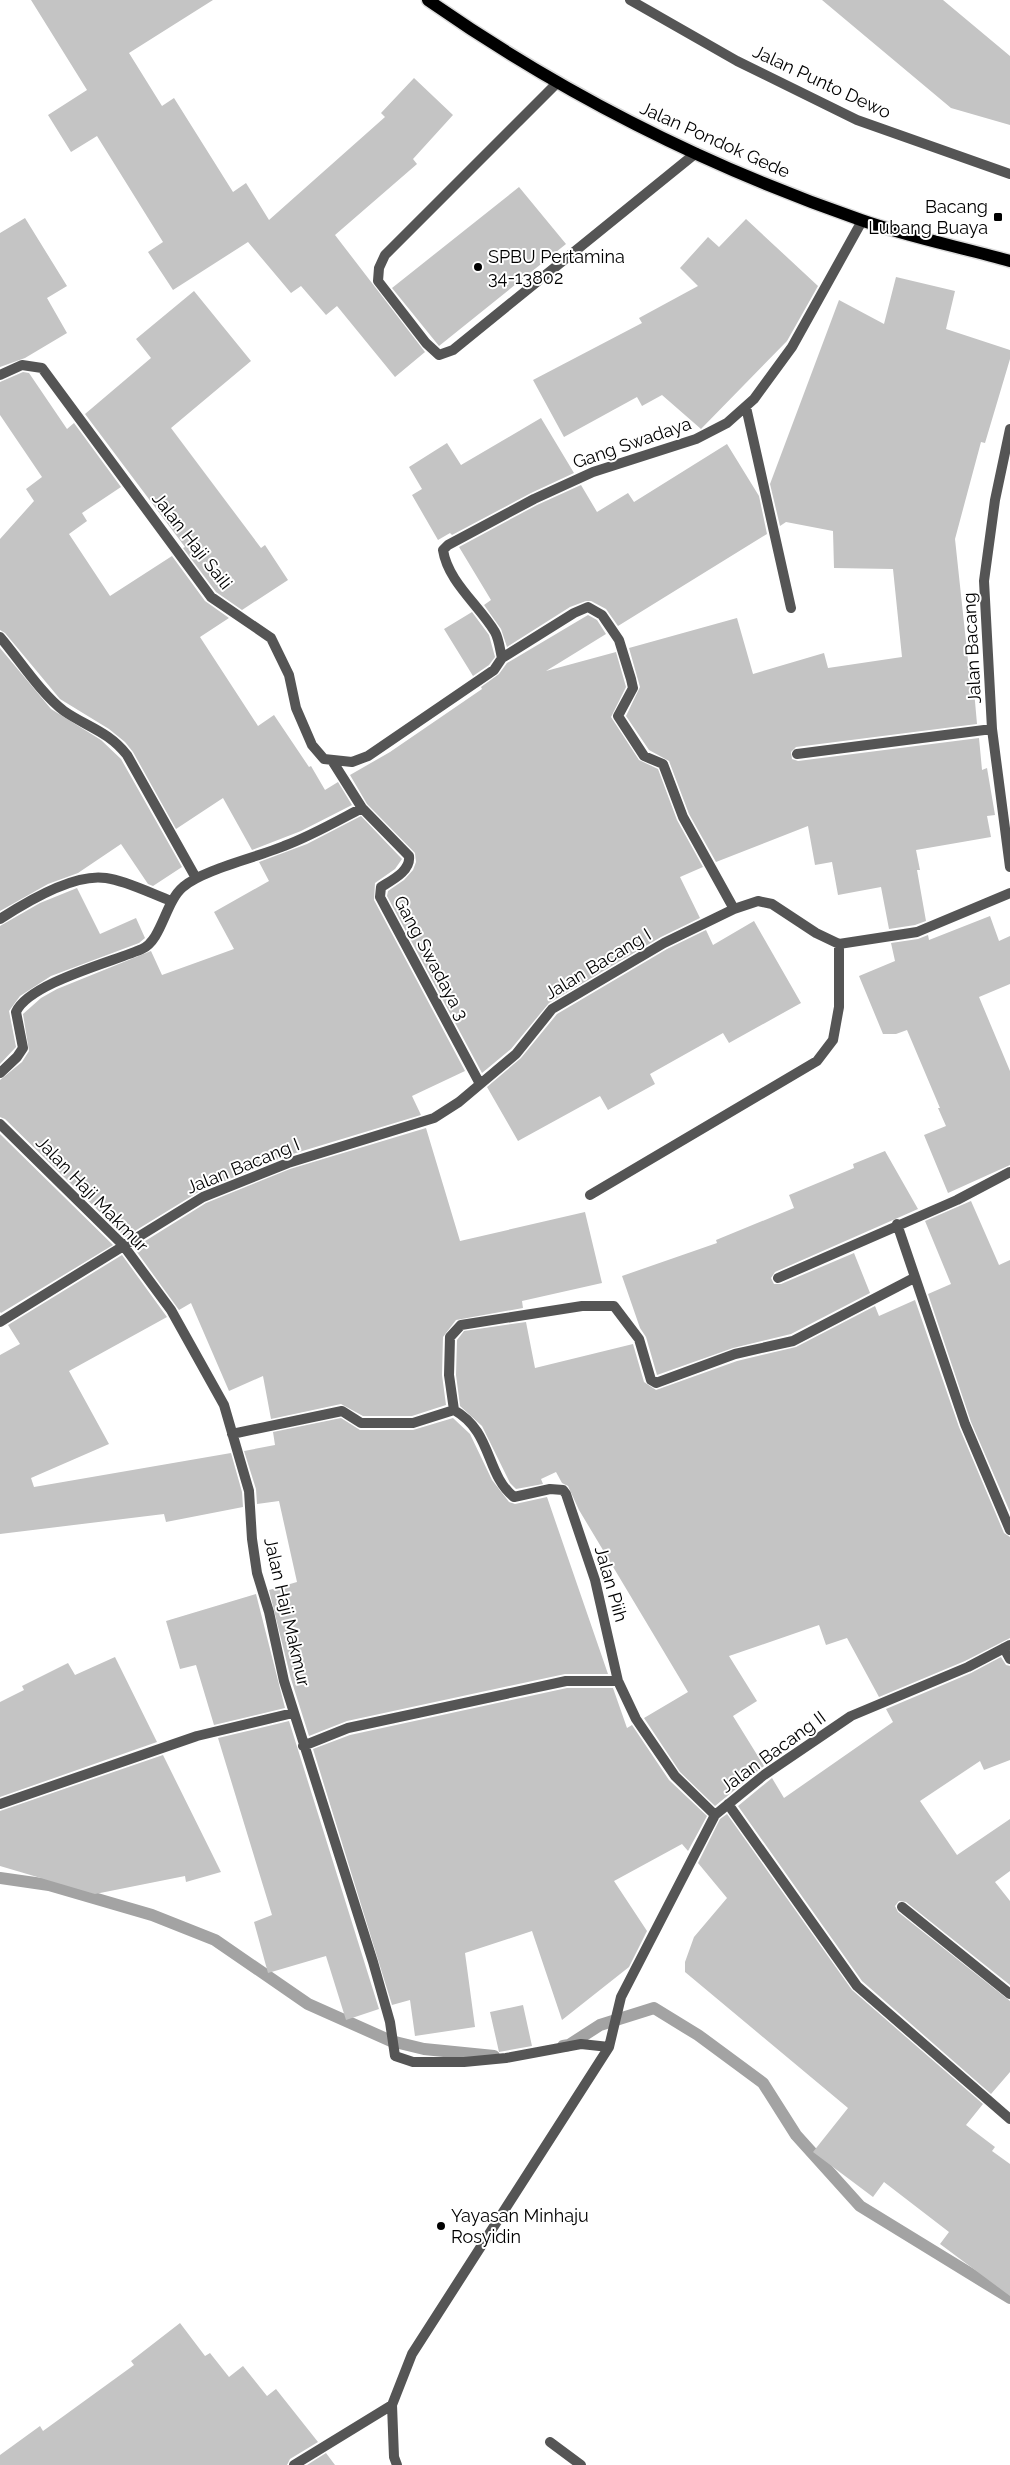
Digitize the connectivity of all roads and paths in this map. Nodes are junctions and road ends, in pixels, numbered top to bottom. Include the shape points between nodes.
1 (428, 0) edge
2 (630, 0) edge
3 (558, 82) junction
4 (696, 154) junction
5 (1010, 174) edge
6 (862, 221) junction
7 (1010, 260) edge
8 (0, 376) edge
9 (746, 407) junction
10 (1010, 429) edge
11 (791, 608) dead end
12 (0, 637) edge
13 (502, 658) junction
14 (992, 729) junction
15 (797, 754) dead end
16 (333, 762) junction
17 (362, 808) junction
18 (1009, 850) edge
19 (1010, 867) edge
20 (196, 878) junction
21 (1010, 893) edge
22 (171, 901) junction
23 (734, 909) junction
24 (0, 918) edge
25 (839, 944) junction
26 (0, 1073) edge
27 (480, 1084) junction
28 (0, 1124) edge
29 (1010, 1172) edge
30 (590, 1195) dead end
31 (897, 1224) junction
32 (123, 1245) junction
33 (778, 1278) dead end
34 (914, 1278) junction
35 (0, 1322) edge
36 (454, 1410) junction
37 (232, 1434) junction
38 (1010, 1530) edge
39 (1007, 1647) edge
40 (1010, 1659) edge
41 (618, 1681) junction
42 (293, 1713) junction
43 (303, 1746) junction
44 (0, 1804) edge
45 (728, 1804) junction
46 (715, 1815) junction
47 (902, 1906) dead end
48 (1010, 1994) edge
49 (610, 2042) junction
50 (1010, 2119) edge
51 (392, 2405) junction
52 (550, 2442) dead end
53 (294, 2465) edge
54 (397, 2465) edge
55 (582, 2465) edge

1 - 3 main road, Jalan Pondok Gede
2 - 5 street, Jalan Punto Dewo via 736,61 857,120
3 - 4 main road, Jalan Pondok Gede
3 - 4 street via 385,255 379,268 378,281 439,355 453,350
4 - 6 main road, Jalan Pondok Gede
6 - 7 main road, Jalan Pondok Gede
6 - 9 street, Gang Swadaya via 792,347
8 - 16 street, Jalan Haji Saili via 22,365 42,368 211,597 271,638 289,676 296,708 312,744 324,759
9 - 11 street
9 - 13 street, Gang Swadaya via 727,423 696,439 593,472 534,499 443,550 444,560 466,595 496,633
10 - 14 street, Jalan Bacang via 995,500 984,581
12 - 20 street via 63,710 116,742
13 - 16 street via 494,670 368,756 352,762
13 - 23 street via 574,613 588,607 602,615 619,640 632,678 632,688 618,716 644,756 662,764 683,817
14 - 15 street
14 - 18 street, Jalan Bacang
16 - 17 street, Gang Swadaya 3
17 - 20 street via 285,846
17 - 27 street, Gang Swadaya 3 via 409,856 406,868 380,887 380,897
18 - 19 street, Jalan Bacang
20 - 22 street via 182,887
21 - 25 street via 917,932
22 - 24 street via 107,878 88,877
22 - 26 street via 157,932 144,948 37,992 19,1004 16,1012 23,1048
23 - 25 street, Jalan Bacang I via 758,901 772,904
23 - 27 street, Jalan Bacang I via 664,943 552,1009 516,1054
25 - 30 street via 839,1007 835,1032 833,1040 816,1061
27 - 32 street, Jalan Bacang I via 434,1118 288,1163 203,1197
28 - 32 street, Jalan Haji Makmur
29 - 31 street via 957,1200
31 - 33 street
31 - 34 street
32 - 35 street, Jalan Bacang I
32 - 37 street, Jalan Haji Makmur via 172,1310 214,1382
34 - 36 street via 792,1340 735,1354 656,1383 650,1380 639,1339 614,1306 582,1306 462,1325 450,1338 449,1375
34 - 38 street via 965,1424
36 - 37 street via 413,1423 361,1423 342,1410
36 - 41 street, Jalan Piih via 467,1418 477,1431 503,1488 514,1497 550,1489 563,1490 566,1494 595,1580
37 - 42 street, Jalan Haji Makmur via 249,1491 258,1573
39 - 40 street
39 - 45 street, Jalan Bacang II via 968,1667 851,1716 764,1775
41 - 43 street via 566,1681 348,1728
41 - 46 street, Jalan Piih via 636,1719 660,1757 674,1776
42 - 43 street, Jalan Haji Makmur
42 - 44 street via 197,1736
43 - 49 street, Jalan Haji Makmur via 390,2022 395,2056 413,2062 464,2062
45 - 46 street, Jalan Bacang II
45 - 50 street via 858,1986
46 - 49 street, Jalan Bacang II via 621,1996
47 - 48 street
49 - 51 street, Jalan Bacang II via 412,2354
51 - 53 street
51 - 54 street
52 - 55 street

